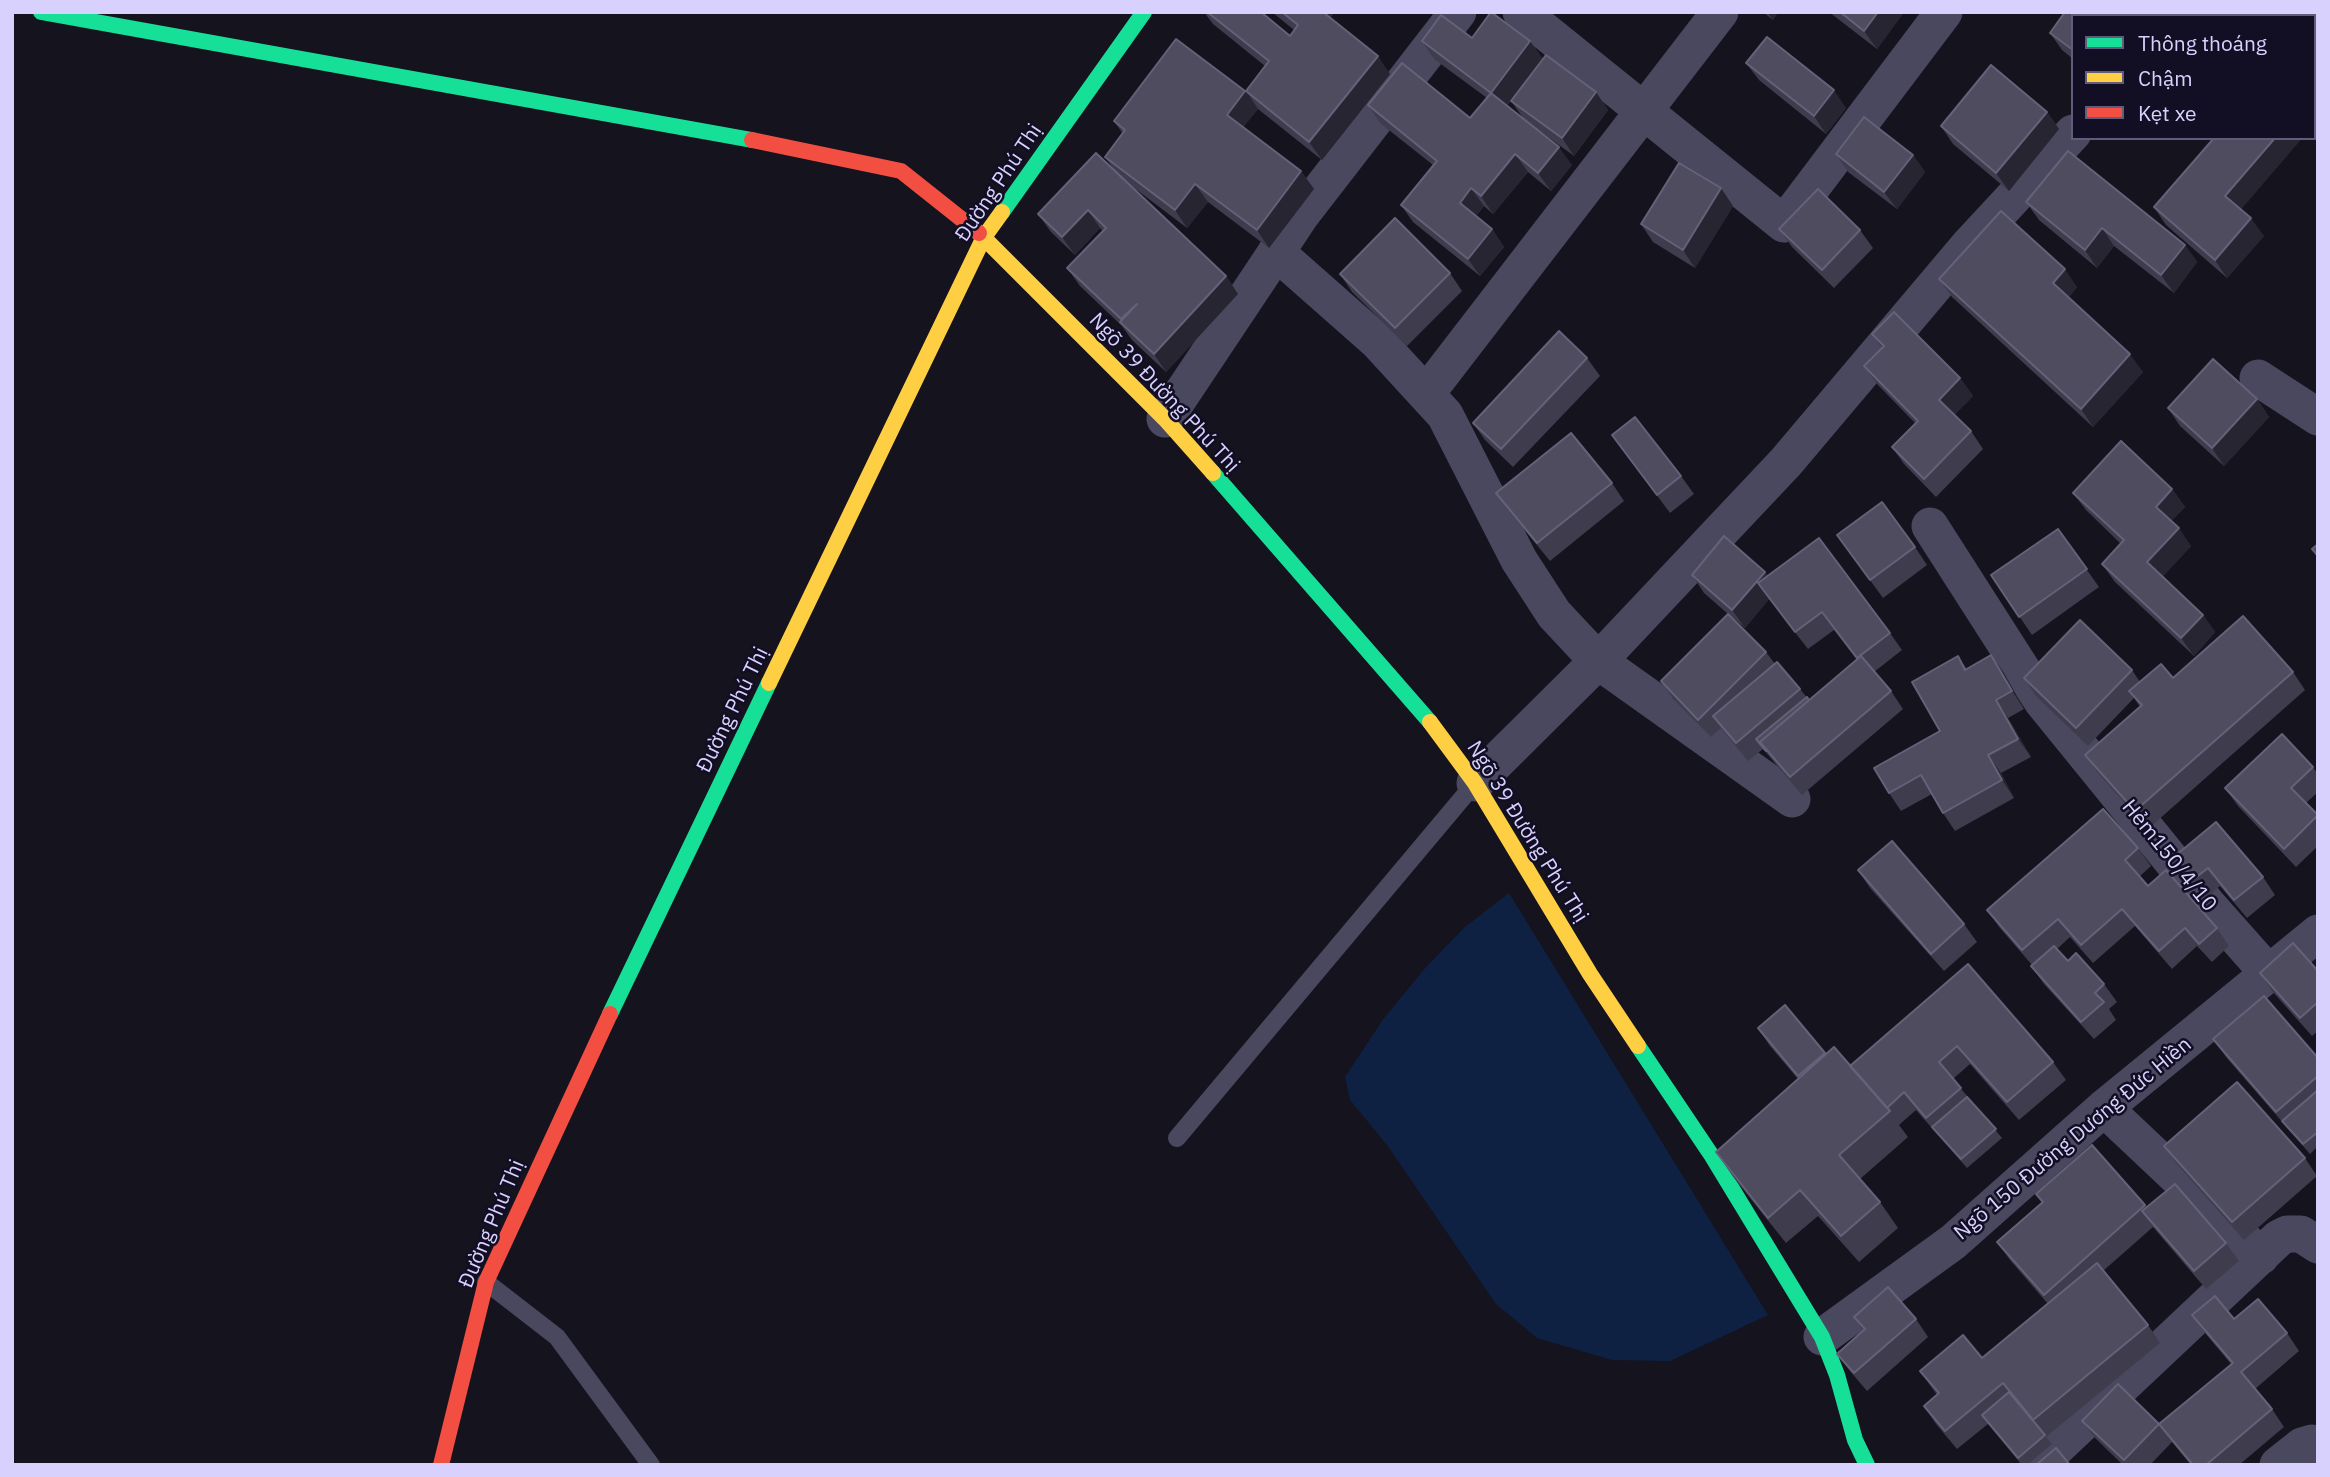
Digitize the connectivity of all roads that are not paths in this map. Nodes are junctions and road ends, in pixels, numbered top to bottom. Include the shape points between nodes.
1 (41, 12) edge
2 (1144, 12) edge
3 (1458, 12) edge
4 (1521, 12) edge
5 (1720, 12) edge
6 (1944, 12) edge
7 (1645, 109) junction
8 (2071, 135) edge
9 (984, 237) junction
10 (1276, 252) junction
11 (2258, 378) dead end
12 (1426, 394) junction
13 (2318, 418) edge
14 (1165, 419) junction
15 (1930, 526) dead end
16 (1598, 661) junction
17 (1475, 783) junction
18 (1792, 799) edge
19 (2318, 933) edge
20 (2270, 975) junction
21 (2104, 1108) junction
22 (1177, 1138) dead end
23 (2318, 1245) edge
24 (2261, 1256) junction
25 (486, 1282) junction
26 (1822, 1337) junction
27 (2318, 1446) edge
28 (441, 1465) edge
29 (651, 1465) edge
30 (1867, 1465) edge
31 (2038, 1465) edge
32 (2278, 1465) edge

1 - 9 street, Ngõ 39 Đường Phú Thị via 814,151 901,171
2 - 9 street, Đường Phú Thị
3 - 10 street
4 - 7 street
5 - 7 street
6 - 7 street via 1784,224
7 - 12 street
8 - 16 street via 1970,244 1786,462
9 - 14 street, Ngõ 39 Đường Phú Thị
9 - 25 street, Đường Phú Thị via 580,1076
10 - 12 street via 1378,342
10 - 14 street
11 - 13 street
12 - 16 street via 1445,415 1519,560 1554,614
14 - 17 street, Ngõ 39 Đường Phú Thị via 1412,699
15 - 20 street, Hẻm150/4/10 via 2042,701
16 - 17 street
16 - 18 street
17 - 22 lane
17 - 26 street, Ngõ 39 Đường Phú Thị via 1590,974 1712,1156
19 - 20 street, Ngõ 150 Đường Dương Đức Hiền
20 - 21 street, Ngõ 150 Đường Dương Đức Hiền
21 - 24 street
21 - 26 street, Ngõ 150 Đường Dương Đức Hiền via 1953,1242
23 - 24 street via 2301,1234 2287,1234
24 - 31 street
25 - 28 street, Đường Phú Thị
25 - 29 lane via 557,1337
26 - 30 street, Ngõ 39 Đường Phú Thị
27 - 32 street via 2302,1446

